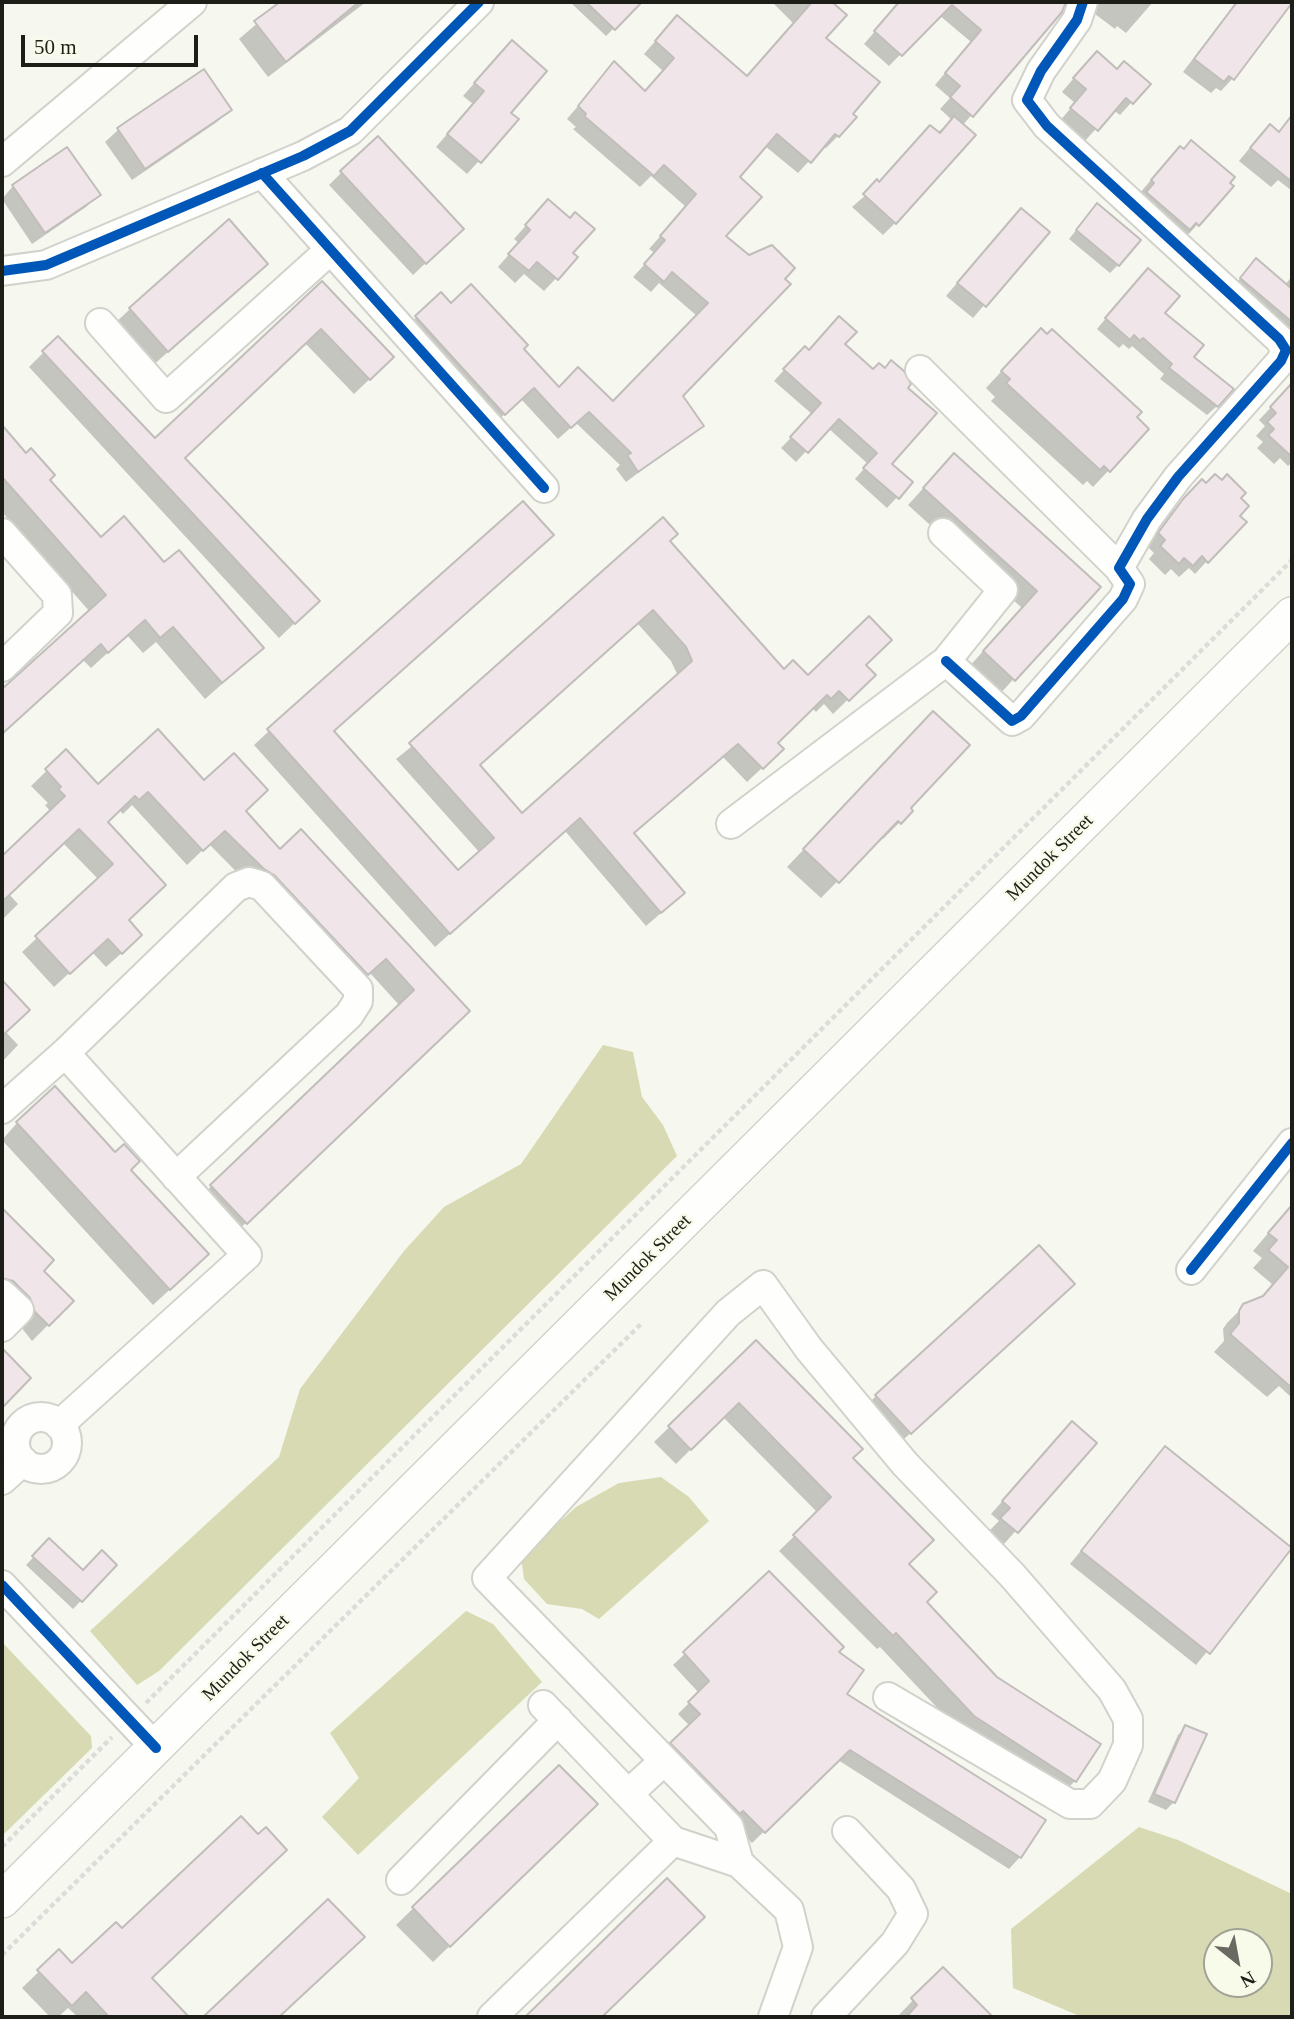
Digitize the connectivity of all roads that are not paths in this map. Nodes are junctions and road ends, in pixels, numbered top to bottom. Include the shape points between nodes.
1 (192, 2) edge
2 (479, 2) edge
3 (1083, 2) edge
4 (2, 162) edge
5 (262, 173) junction
6 (330, 250) junction
7 (2, 271) edge
8 (100, 323) dead end
9 (1289, 348) edge
10 (920, 370) dead end
11 (544, 488) dead end
12 (2, 533) edge
13 (943, 533) dead end
14 (1119, 568) junction
15 (1292, 615) edge
16 (946, 661) junction
17 (2, 667) edge
18 (732, 824) dead end
19 (65, 1053) junction
20 (2, 1109) edge
21 (1292, 1143) edge
22 (176, 1177) junction
23 (1191, 1270) dead end
24 (2, 1294) edge
25 (2, 1327) edge
26 (2, 1480) edge
27 (2, 1585) edge
28 (888, 1697) dead end
29 (156, 1748) junction
30 (664, 1761) junction
31 (628, 1794) junction
32 (847, 1831) dead end
33 (673, 1841) junction
34 (739, 1863) junction
35 (401, 1880) dead end
36 (2, 1900) edge
37 (492, 2017) edge
38 (773, 2017) edge
39 (826, 2017) edge

1 - 4 street
2 - 5 street via 350,131
3 - 9 street via 1077,20 1027,100 1047,125
5 - 6 street
5 - 7 street via 46,265
6 - 8 street via 166,398
6 - 11 street
9 - 14 street via 1178,477
10 - 14 street
12 - 17 street via 57,596 58,613
13 - 16 street via 1003,590
14 - 16 street via 1130,584 1123,599 1012,721
15 - 29 main road, Mundok Street
16 - 18 street
19 - 20 street
19 - 22 street
19 - 22 street via 236,887 249,882 262,887 358,989 358,1001 349,1015
21 - 23 street
22 - 26 street via 247,1255 59,1425 65,1432 66,1450 56,1464 39,1469 23,1461
24 - 25 street via 19,1310
27 - 29 street
28 - 30 street via 1070,1804 1090,1804 1112,1781 1128,1745 1128,1719 1112,1690 1012,1575 905,1464 809,1349 763,1285 728,1313 487,1578
29 - 36 main road, Mundok Street
30 - 31 street
30 - 34 street via 729,1827
31 - 33 street
31 - 35 street via 550,1713
32 - 39 street via 901,1889 913,1914 895,1943
33 - 34 street
33 - 37 street
34 - 38 street via 789,1910 797,1947

